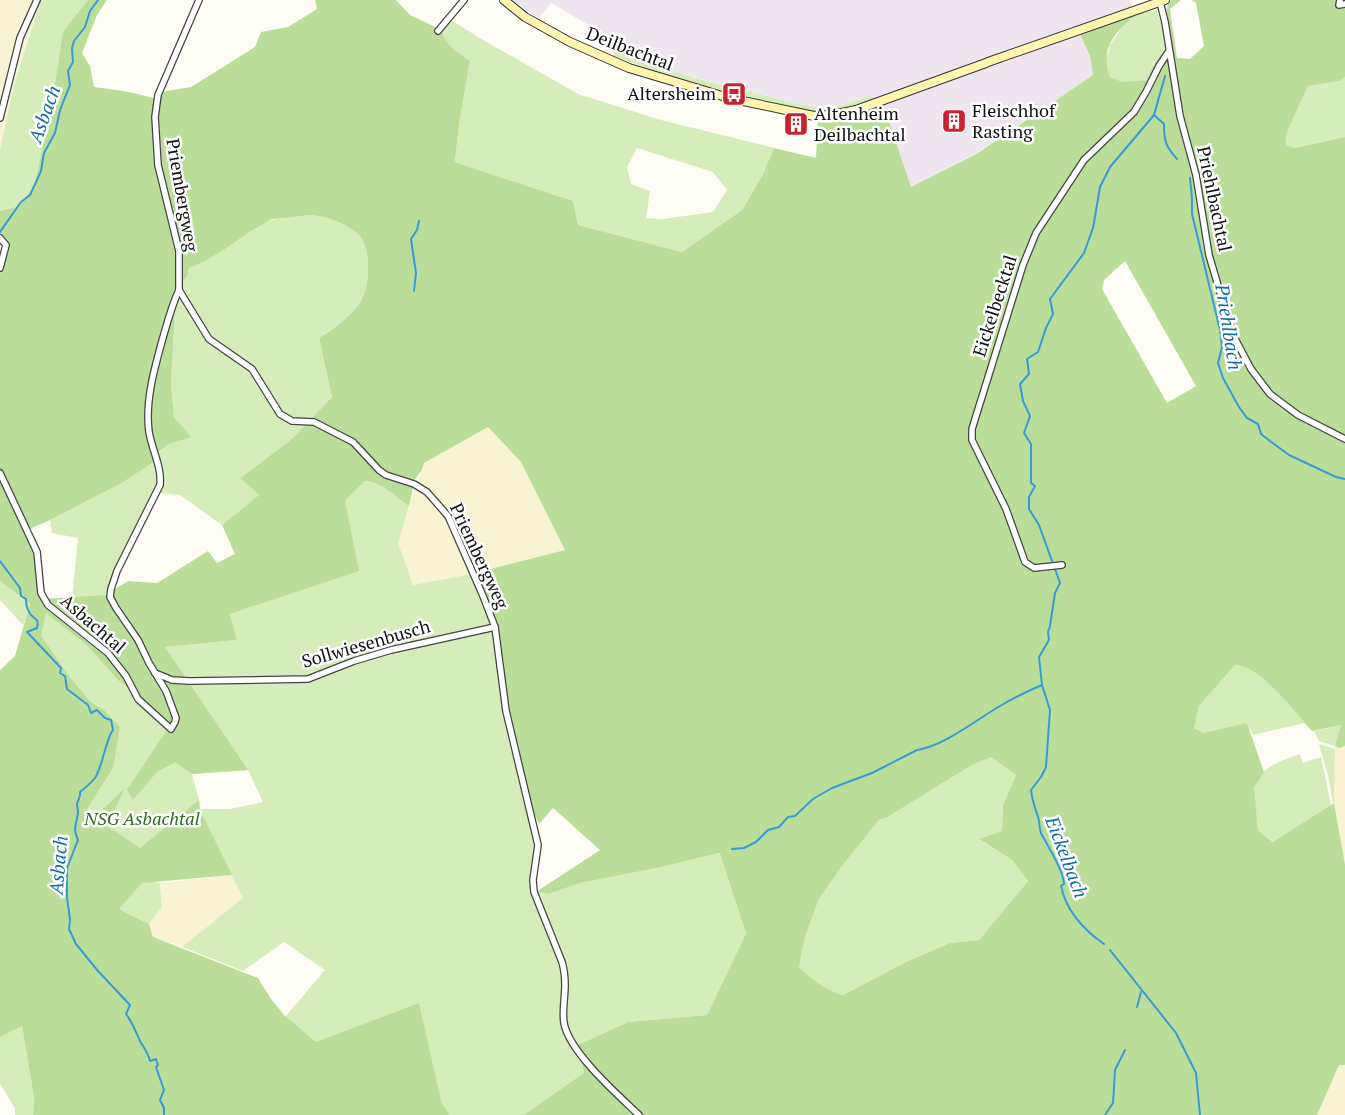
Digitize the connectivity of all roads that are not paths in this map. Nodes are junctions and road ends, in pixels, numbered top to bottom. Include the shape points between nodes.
1 (37, 0) edge
2 (199, 0) edge
3 (464, 0) edge
4 (504, 0) edge
5 (1340, 0) edge
6 (1163, 1) edge
7 (1345, 4) edge
8 (438, 31) dead end
9 (1169, 52) junction
10 (0, 118) edge
11 (1, 239) edge
12 (0, 268) edge
13 (179, 290) junction
14 (1345, 440) edge
15 (0, 473) edge
16 (1062, 565) dead end
17 (495, 627) junction
18 (155, 673) junction
19 (640, 1115) edge

1 - 10 street via 20,38
2 - 13 street, Priembergweg via 155,107 158,166 179,251
3 - 8 street
4 - 6 street, Deilbachtal via 525,17 570,42 629,68 729,98 814,116 856,110
5 - 7 street via 1339,5
6 - 9 street, Priehlbachtal
9 - 14 street, Priehlbachtal via 1180,116 1196,175 1209,255 1236,342 1270,394 1298,415
9 - 16 street, Eickelbecktal via 1134,112 1084,160 1036,233 972,429 972,440 1006,509 1025,562 1034,568
11 - 12 street via 6,245
13 - 17 street, Priembergweg via 209,339 252,369 286,419 312,422 334,431 360,447 386,475 414,484 432,497 448,516
13 - 18 street via 157,361 149,412 149,433 160,472 160,485 117,571 110,593
15 - 18 street, Asbachtal via 37,552 41,593 48,606 108,653 126,676 138,699 170,729 175,722 173,708
17 - 18 street, Sollwiesenbusch via 391,650 308,679 190,681 172,680
17 - 19 street, Priembergweg via 504,701 538,845 534,892 564,973 566,1030 573,1044 595,1070

